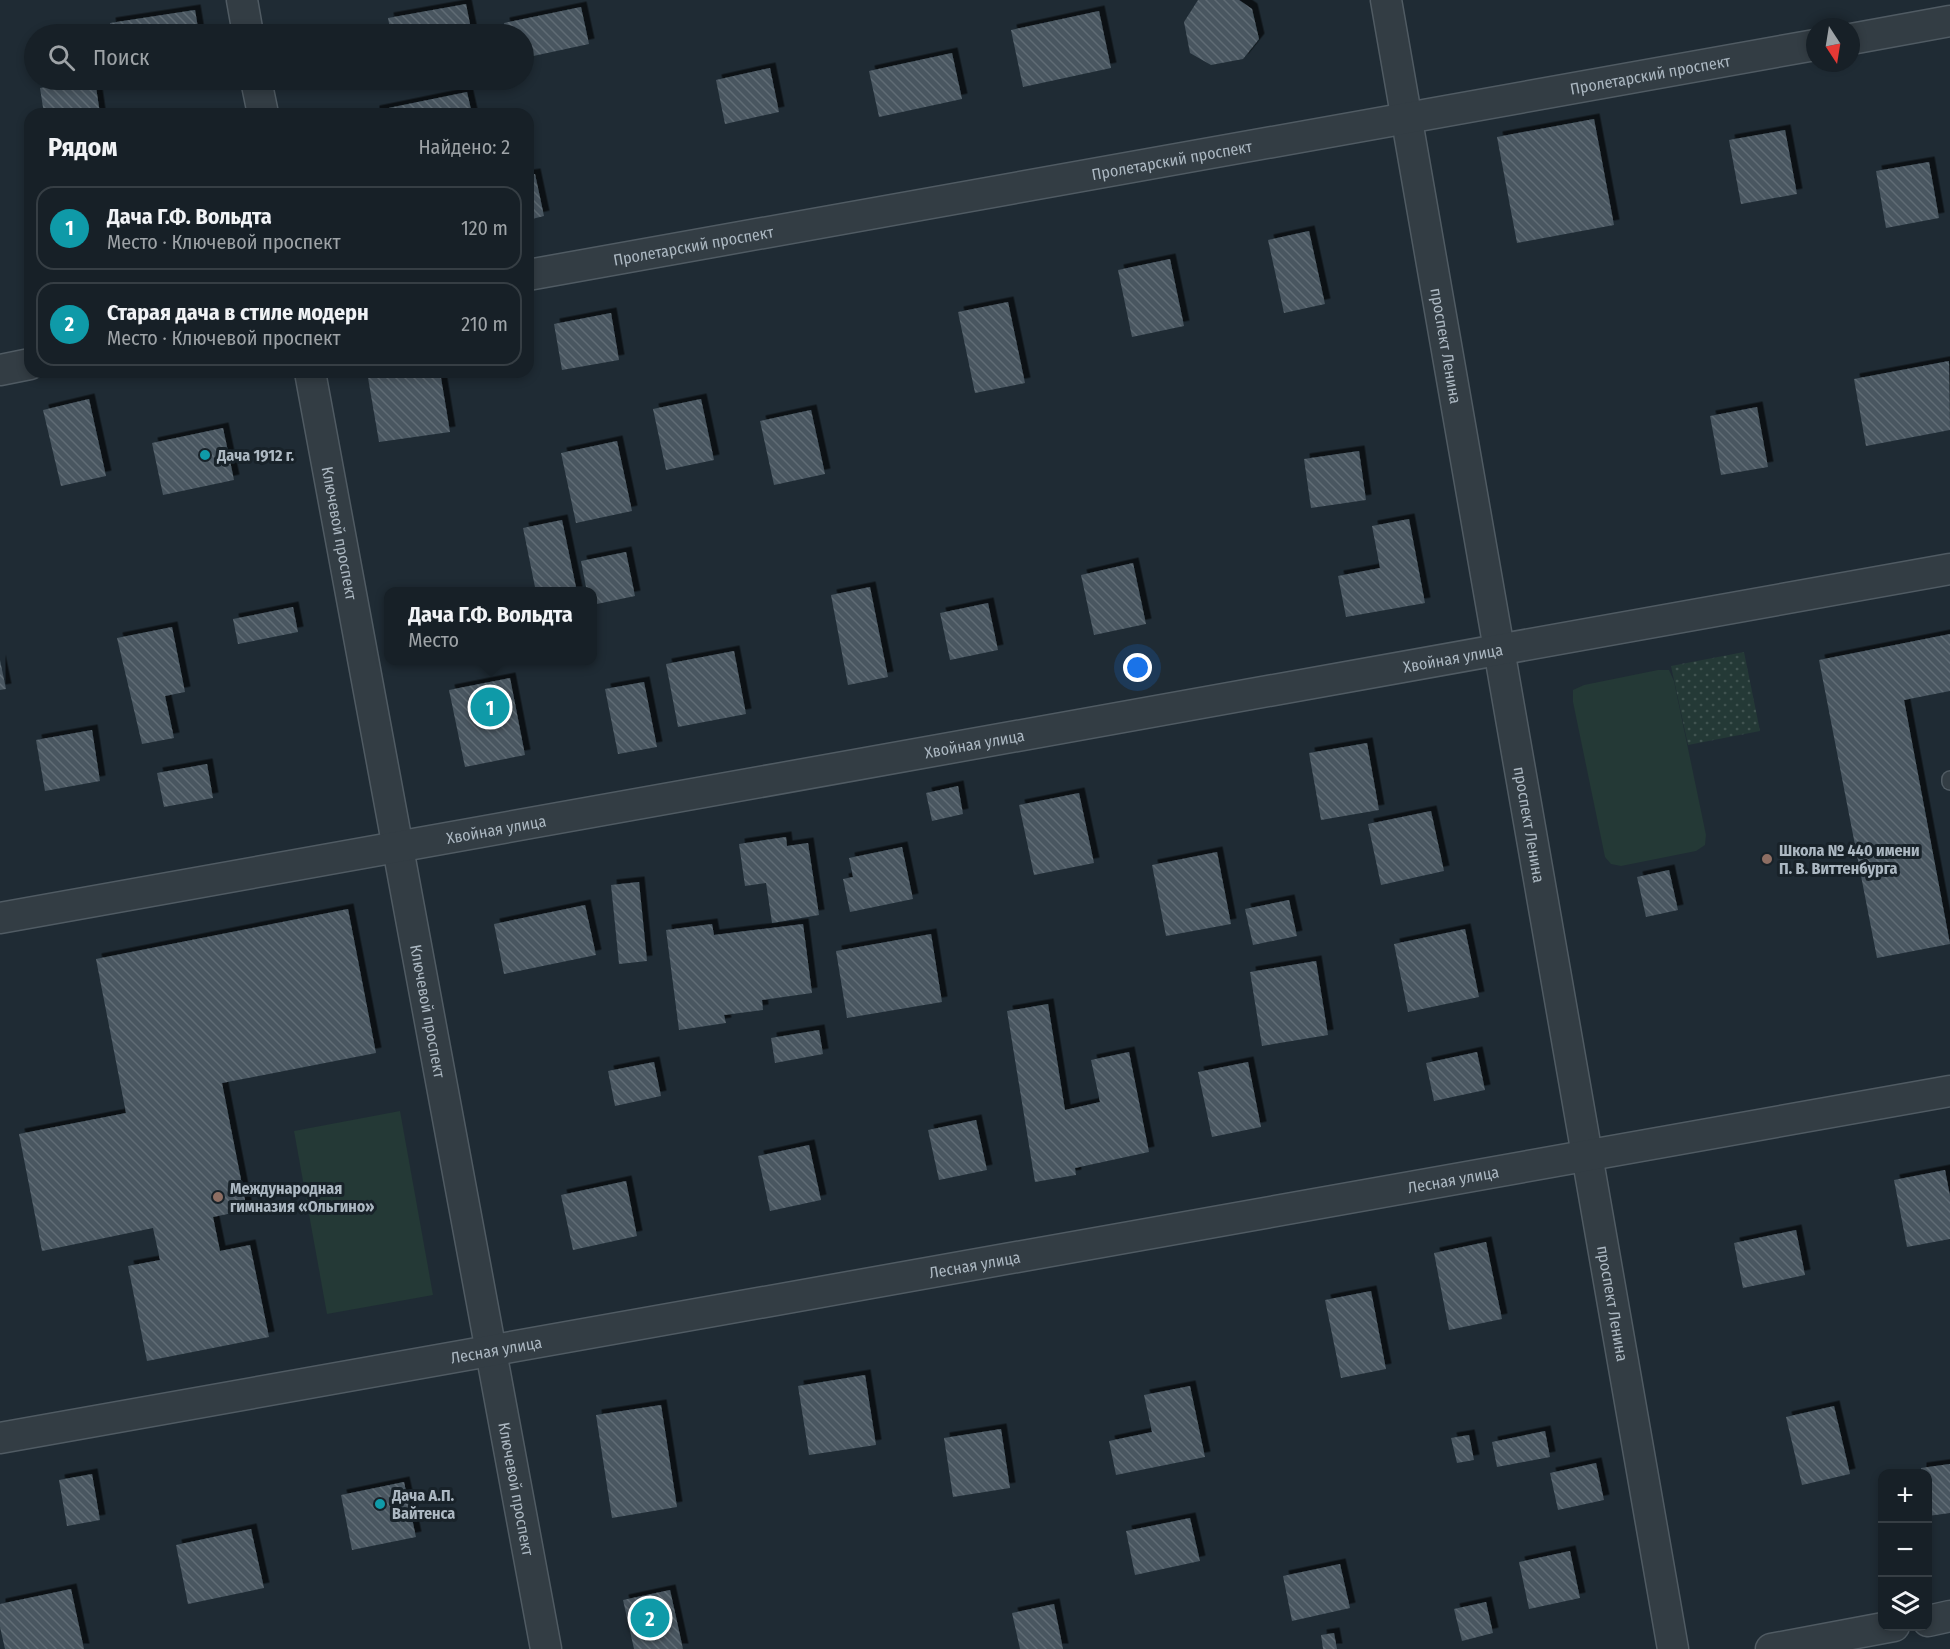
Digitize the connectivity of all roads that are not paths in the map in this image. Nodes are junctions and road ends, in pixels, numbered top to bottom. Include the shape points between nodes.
1 (242, 0) edge
2 (1386, 0) edge
3 (1950, 21) edge
4 (246, 24) edge
5 (1860, 37) edge
6 (1806, 47) edge
7 (258, 90) edge
8 (261, 108) edge
9 (1406, 118) junction
10 (534, 274) edge
11 (24, 365) edge
12 (0, 370) edge
13 (311, 378) edge
14 (1950, 569) edge
15 (1499, 650) junction
16 (398, 847) junction
17 (0, 918) edge
18 (1950, 1091) edge
19 (1587, 1156) junction
20 (491, 1351) junction
21 (0, 1438) edge
22 (1950, 1616) edge
23 (1932, 1619) edge
24 (1878, 1629) edge
25 (546, 1649) edge
26 (1673, 1649) edge
27 (1771, 1649) edge

1 - 4 street
2 - 9 street, проспект Ленина
3 - 5 street
6 - 9 street, Пролетарский проспект
7 - 8 street
9 - 10 street, Пролетарский проспект
9 - 15 street, проспект Ленина
11 - 12 street
13 - 16 street, Ключевой проспект
14 - 15 street, Хвойная улица
15 - 16 street, Хвойная улица
15 - 19 street, проспект Ленина
16 - 17 street, Хвойная улица
16 - 20 street, Ключевой проспект
18 - 19 street, Лесная улица
19 - 20 street, Лесная улица
19 - 26 street, проспект Ленина
20 - 21 street, Лесная улица
20 - 25 street, Ключевой проспект
22 - 23 street
24 - 27 street

